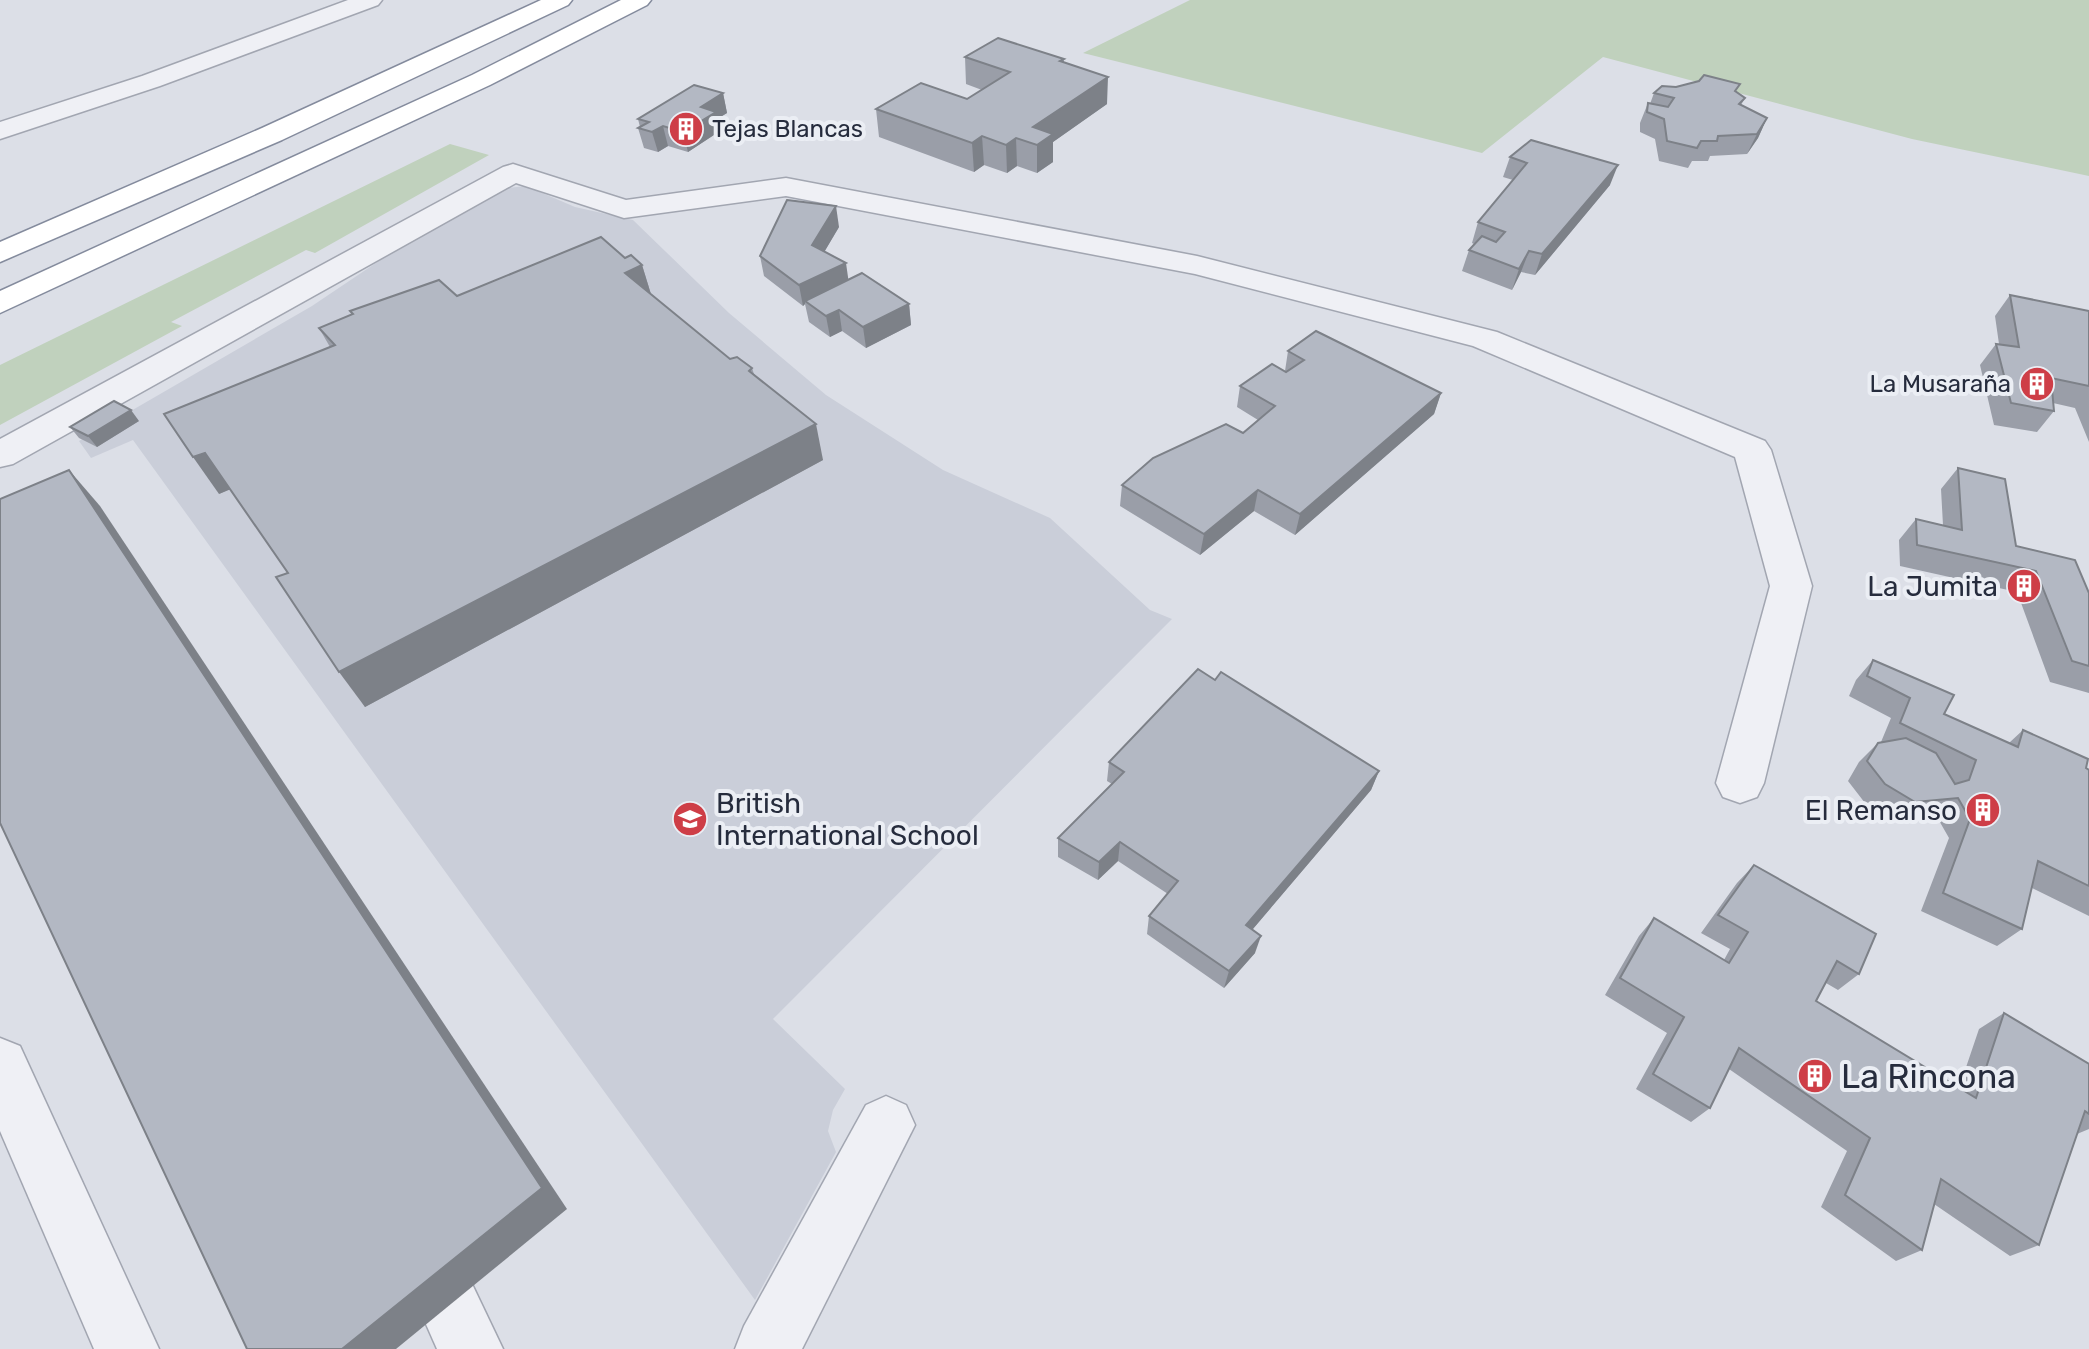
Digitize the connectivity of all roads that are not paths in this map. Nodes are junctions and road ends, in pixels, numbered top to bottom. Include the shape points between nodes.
1 (370, 0) edge
2 (560, 0) edge
3 (639, 0) edge
4 (0, 131) edge
5 (272, 134) junction
6 (0, 224) edge
7 (0, 253) edge
8 (70, 272) junction
9 (0, 303) edge
10 (0, 315) edge
11 (0, 455) edge
12 (1740, 783) dead end
13 (0, 1066) edge
14 (886, 1125) dead end
15 (127, 1349) edge
16 (767, 1349) edge

1 - 4 street
2 - 5 highway
3 - 8 highway via 481,80
5 - 6 highway via 114,181
5 - 7 highway
8 - 9 highway
8 - 10 highway
11 - 12 street via 513,173 624,209 801,189 1197,265 1485,339 1752,450 1791,586
13 - 15 street
14 - 16 street

